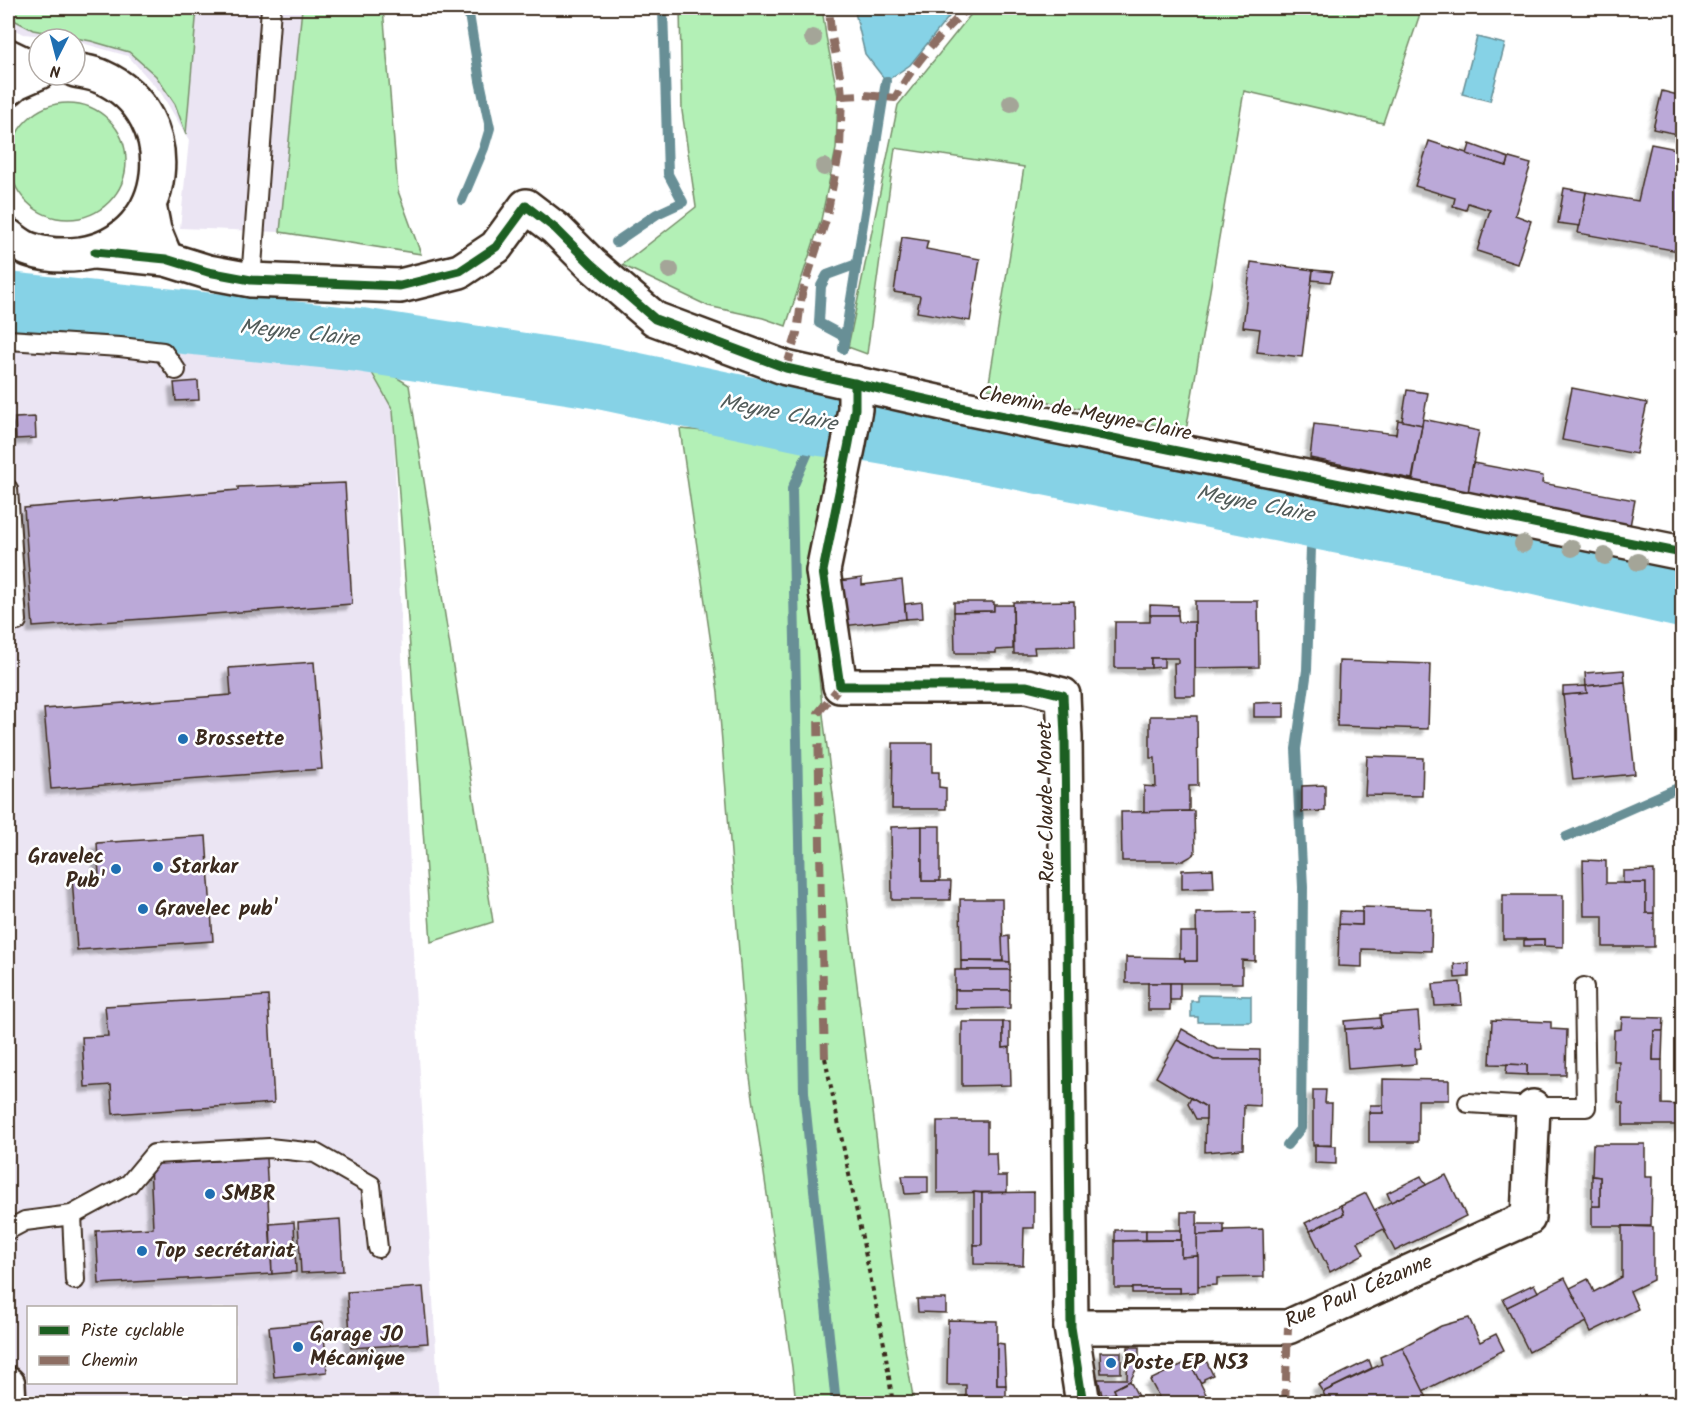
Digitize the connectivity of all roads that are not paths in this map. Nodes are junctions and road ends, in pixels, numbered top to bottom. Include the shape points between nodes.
1 (271, 8) edge
2 (8, 56) edge
3 (27, 66) edge
4 (87, 73) edge
5 (27, 77) edge
6 (8, 89) edge
7 (149, 205) junction
8 (8, 236) edge
9 (95, 252) junction
10 (166, 259) junction
11 (251, 280) junction
12 (8, 340) edge
13 (176, 370) dead end
14 (855, 396) junction
15 (8, 489) edge
16 (1683, 553) edge
17 (17, 621) dead end
18 (1584, 987) dead end
19 (1468, 1103) dead end
20 (1533, 1107) junction
21 (72, 1215) junction
22 (8, 1230) edge
23 (378, 1248) dead end
24 (75, 1280) dead end
25 (1071, 1327) junction
26 (8, 1384) edge
27 (9, 1404) edge
28 (1083, 1404) edge

1 - 11 lane
2 - 3 street
4 - 7 street via 101,76 127,92 147,116 158,155 158,176
5 - 6 street
7 - 9 street via 123,236
7 - 10 street
8 - 9 street via 30,250 62,256
9 - 10 street
10 - 11 street
11 - 14 street, Chemin de Meyne Claire via 400,286 460,271 496,247 526,206 655,319
12 - 13 lane via 163,352
14 - 16 street, Chemin de Meyne Claire via 960,407
14 - 25 street, Rue Claude Monet via 823,571 840,686 1027,686 1063,695
15 - 17 lane
18 - 20 lane via 1586,1107
19 - 20 lane
20 - 25 street, Rue Paul Cézanne via 1528,1218 1288,1327
21 - 22 lane via 25,1221
21 - 23 lane via 129,1184 154,1154 269,1148 315,1153 371,1185
21 - 24 lane
25 - 28 street, Rue Claude Monet
26 - 27 street

